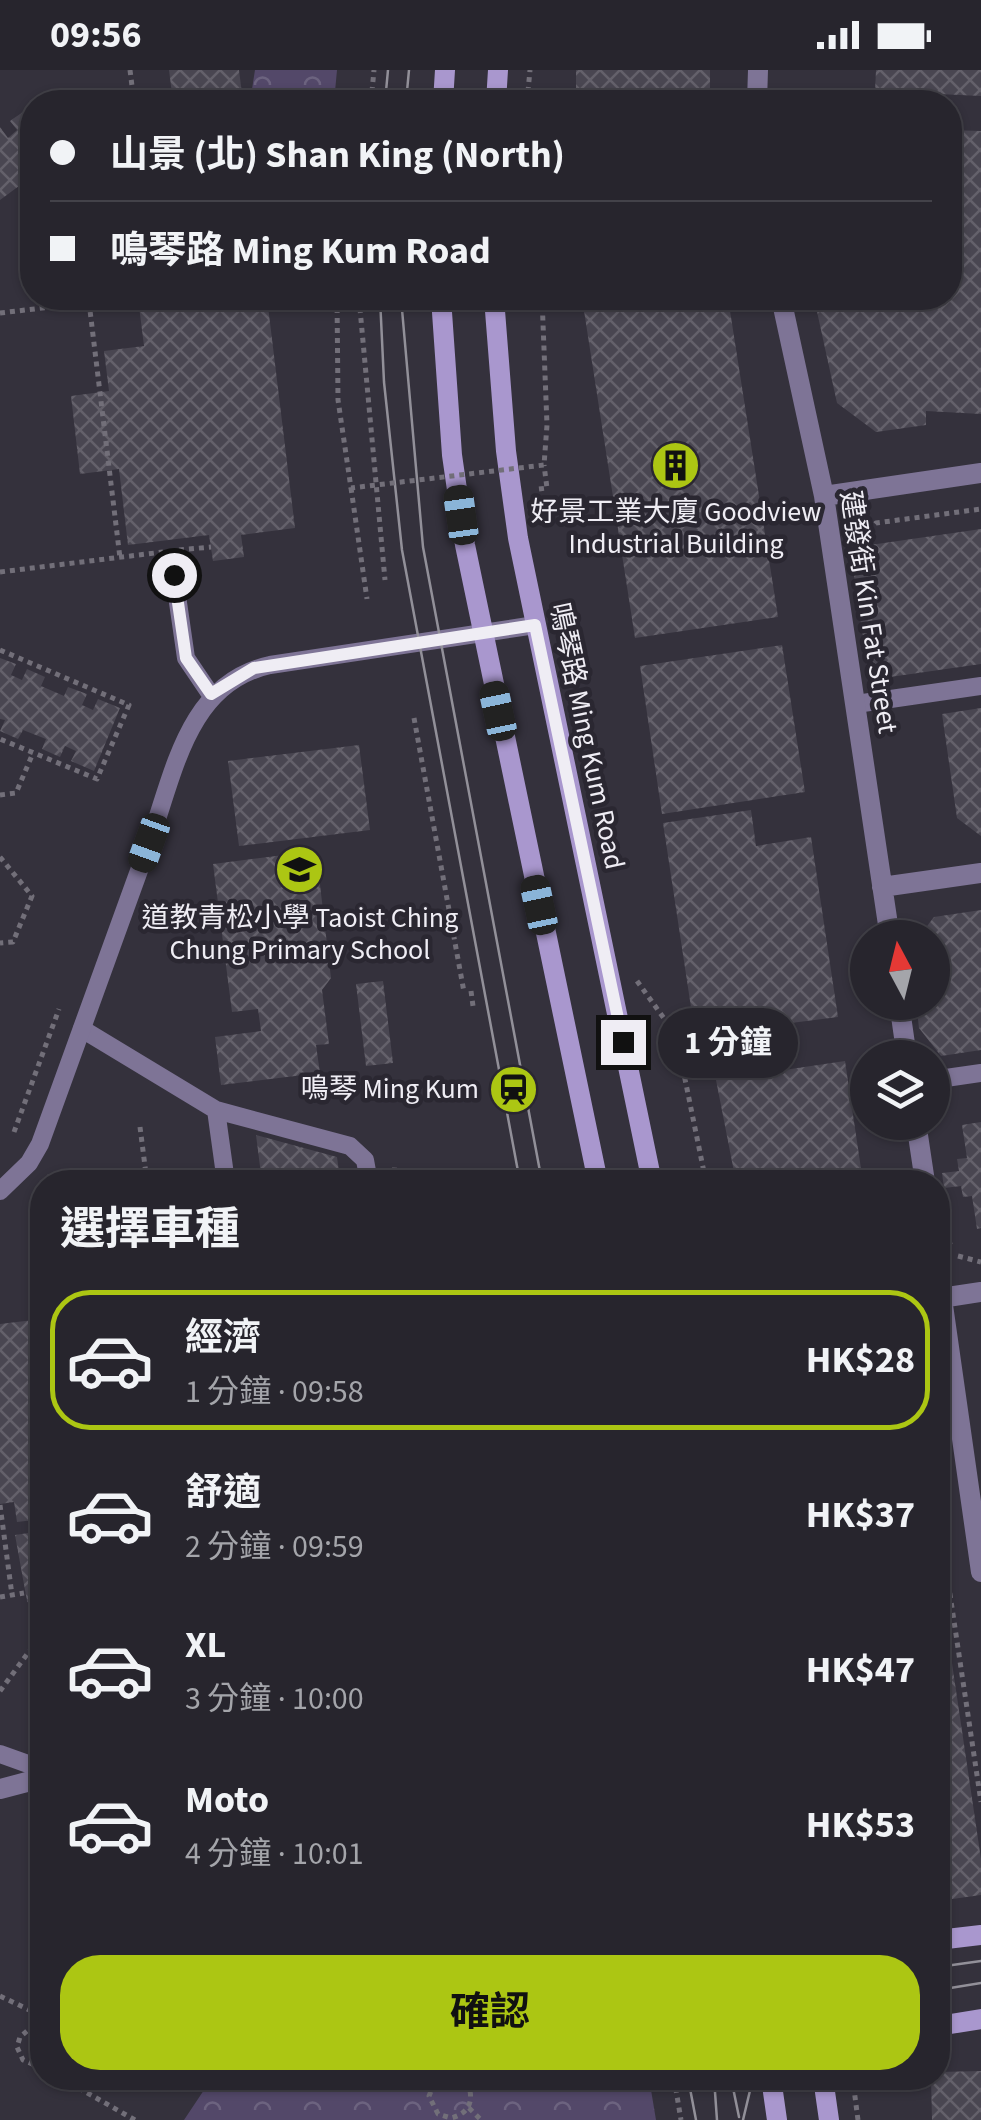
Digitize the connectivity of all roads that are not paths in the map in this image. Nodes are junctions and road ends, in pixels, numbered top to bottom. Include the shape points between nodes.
1 (441, 310) edge
2 (495, 310) edge
3 (784, 310) edge
4 (981, 473) edge
5 (824, 496) junction
6 (174, 575) dead end
7 (535, 625) junction
8 (482, 633) junction
9 (981, 686) edge
10 (211, 694) junction
11 (856, 704) junction
12 (981, 873) edge
13 (882, 887) junction
14 (887, 920) edge
15 (82, 1029) junction
16 (981, 1073) edge
17 (950, 1077) edge
18 (216, 1110) junction
19 (919, 1140) edge
20 (224, 1170) edge
21 (367, 1170) edge
22 (595, 1170) edge
23 (649, 1170) edge
24 (923, 1170) edge
25 (0, 1191) edge
26 (981, 1292) edge
27 (950, 1297) edge
28 (950, 1340) edge
29 (972, 1454) edge
30 (981, 1572) edge
31 (0, 1754) edge
32 (30, 1765) edge
33 (30, 1781) edge
34 (0, 1789) edge
35 (981, 1935) edge
36 (950, 1939) edge
37 (981, 2019) edge
38 (950, 2024) edge
39 (773, 2090) edge
40 (824, 2090) edge
41 (777, 2120) edge
42 (828, 2120) edge

1 - 8 main road via 452,455
2 - 7 main road, 鳴琴路 Ming Kum Road via 506,451
3 - 5 street, 建發街 Kin Fat Street
4 - 5 street
5 - 11 street, 建發街 Kin Fat Street
6 - 10 lane via 186,658
7 - 8 lane
7 - 23 main road, 鳴琴路 Ming Kum Road
8 - 10 lane via 254,668
8 - 22 main road
9 - 11 lane
10 - 15 lane, bridge via 193,723
11 - 13 street, 建發街 Kin Fat Street
12 - 13 street
13 - 14 street, 建發街 Kin Fat Street
15 - 18 lane
15 - 25 lane, bridge via 40,1144
16 - 17 lane
18 - 20 lane
18 - 21 lane via 350,1146
19 - 24 street
26 - 27 street
28 - 29 street
29 - 30 street
31 - 32 lane
33 - 34 street
35 - 36 main road
37 - 38 main road
39 - 41 main road
40 - 42 main road

